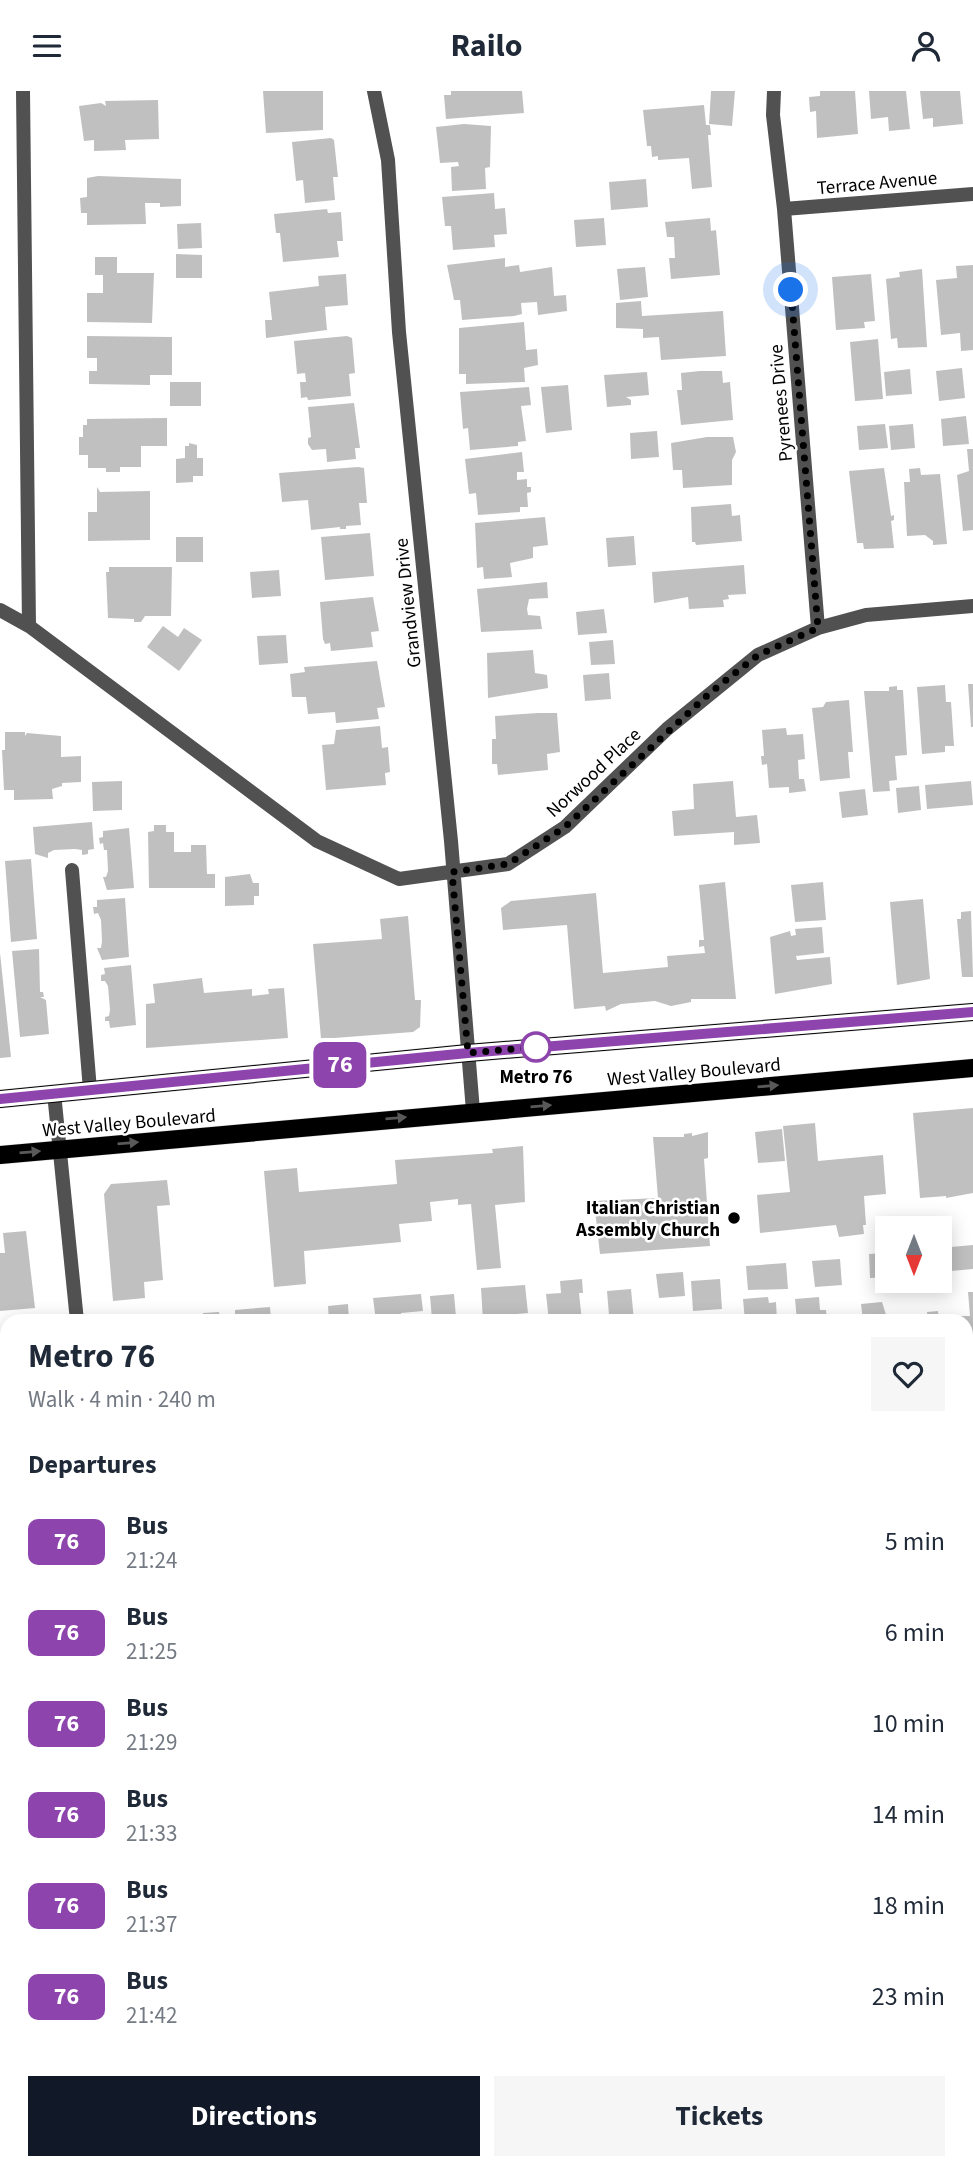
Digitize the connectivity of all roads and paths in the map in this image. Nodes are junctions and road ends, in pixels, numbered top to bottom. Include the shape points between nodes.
1 (23, 91) edge
2 (374, 91) edge
3 (774, 91) edge
4 (973, 194) edge
5 (784, 209) junction
6 (973, 606) edge
7 (0, 610) edge
8 (29, 627) junction
9 (818, 628) junction
10 (72, 870) dead end
11 (452, 872) junction
12 (973, 1012) edge
13 (468, 1053) junction
14 (973, 1068) edge
15 (90, 1090) junction
16 (54, 1093) junction
17 (0, 1098) edge
18 (474, 1111) junction
19 (61, 1149) junction
20 (0, 1155) edge
21 (76, 1314) edge

1 - 8 street
2 - 11 street, Grandview Drive via 388,159 399,332
3 - 5 street, Pyrenees Drive
4 - 5 street, Terrace Avenue
5 - 9 street, Pyrenees Drive
6 - 9 street, Norwood Place via 866,615
7 - 8 street, Norwood Place
8 - 11 street, Norwood Place via 317,841 399,879
9 - 11 street, Norwood Place via 758,655 711,692 565,827 508,864
10 - 15 street
11 - 13 street, Grandview Drive
12 - 13 main road, West Valley Boulevard
13 - 15 main road, West Valley Boulevard
13 - 18 street, Grandview Drive
18 -> 14 main road, West Valley Boulevard
15 - 16 main road, West Valley Boulevard
16 - 17 main road, West Valley Boulevard
16 - 19 street
19 -> 18 main road, West Valley Boulevard
20 -> 19 main road, West Valley Boulevard
19 - 21 street

